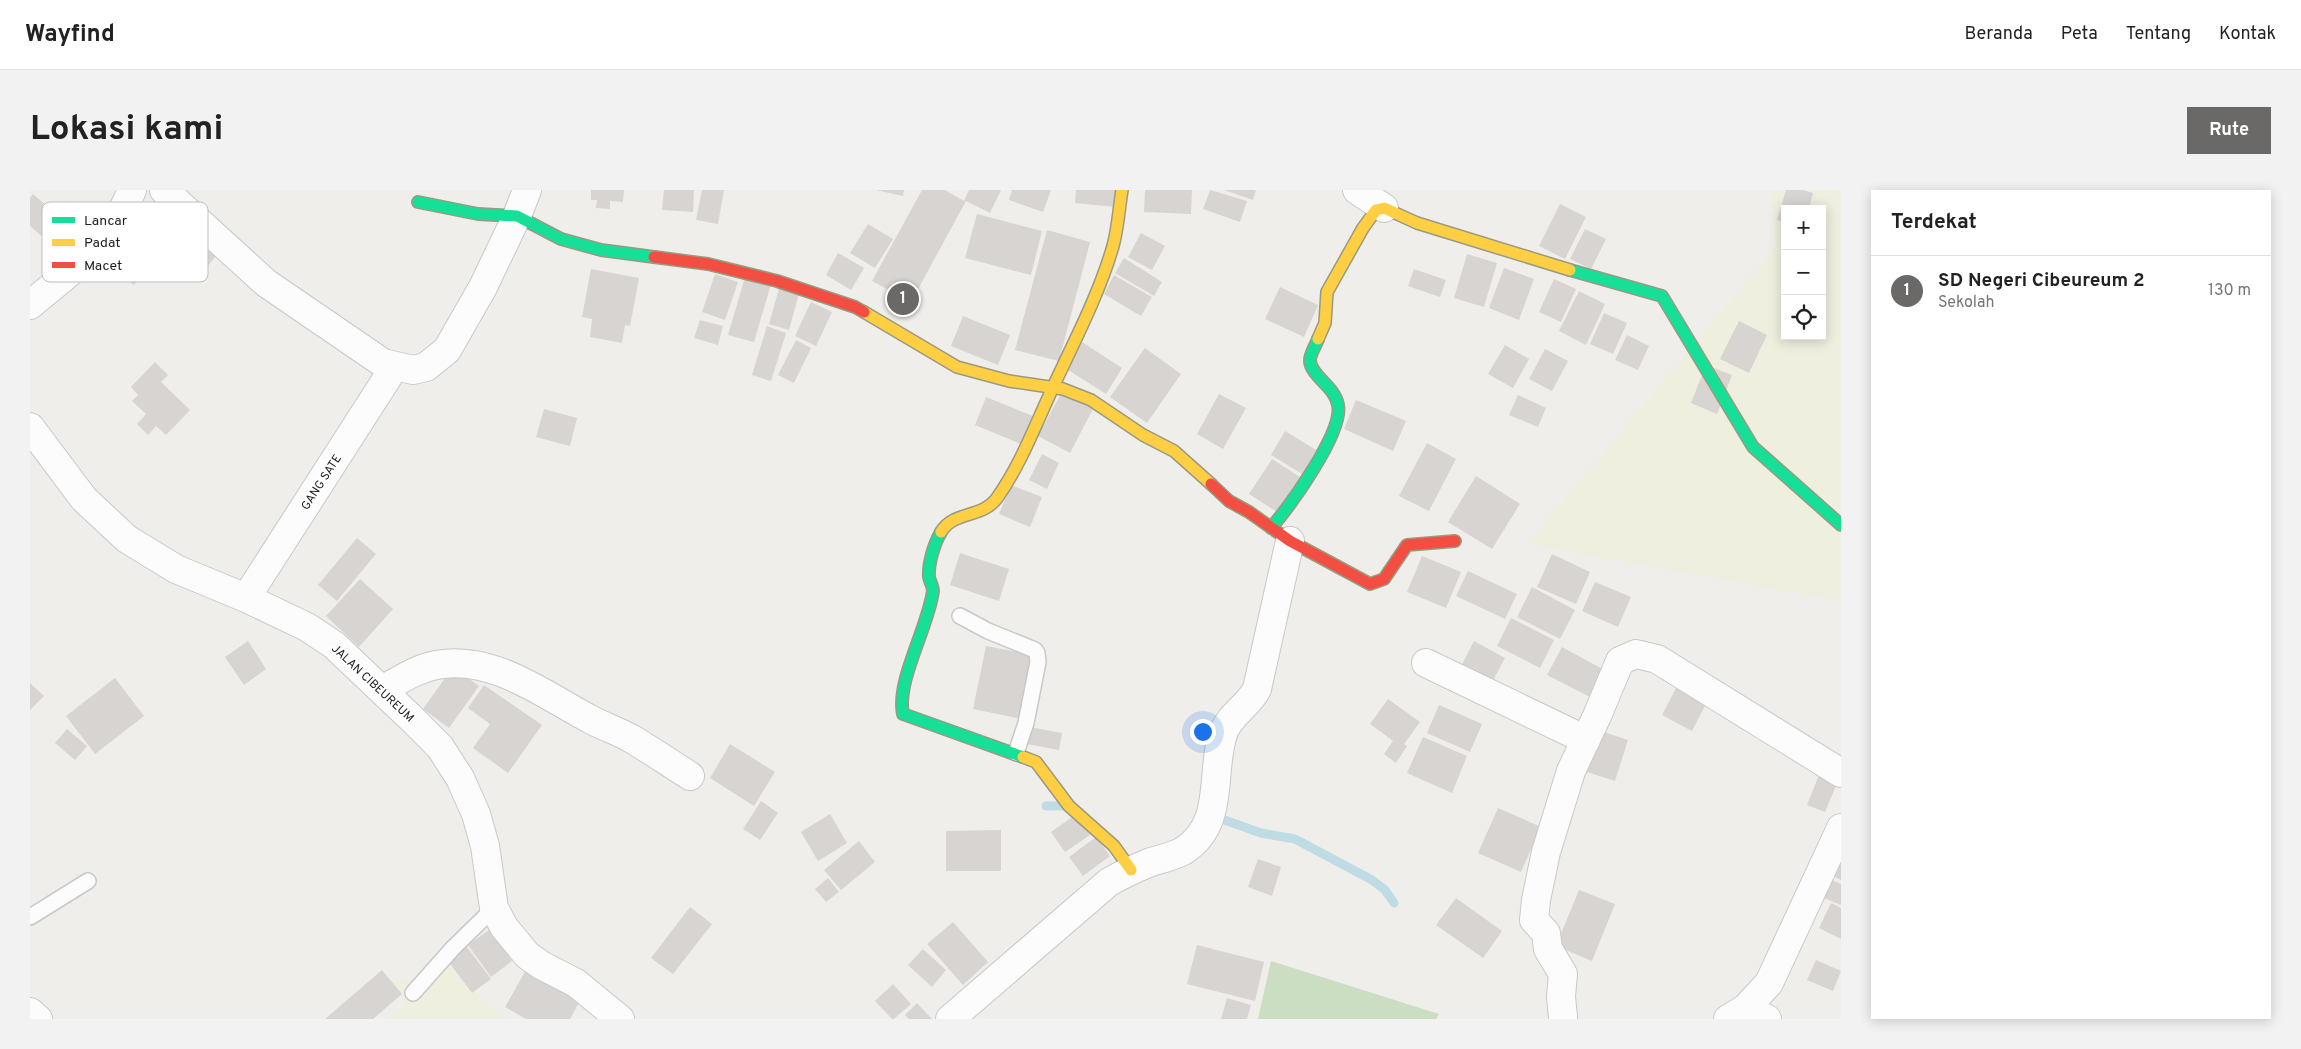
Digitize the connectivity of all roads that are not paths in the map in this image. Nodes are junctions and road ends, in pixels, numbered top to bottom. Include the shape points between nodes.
1 (132, 190) edge
2 (164, 190) edge
3 (527, 190) edge
4 (1122, 190) edge
5 (1357, 190) edge
6 (127, 202) edge
7 (177, 202) edge
8 (418, 202) dead end
9 (1384, 208) junction
10 (517, 216) junction
11 (208, 230) edge
12 (56, 282) edge
13 (30, 305) edge
14 (395, 366) junction
15 (1054, 387) junction
16 (30, 427) edge
17 (1841, 525) edge
18 (1280, 534) junction
19 (1455, 542) dead end
20 (246, 598) junction
21 (960, 616) dead end
22 (1426, 664) dead end
23 (382, 690) junction
24 (1586, 740) junction
25 (1016, 753) junction
26 (1841, 773) edge
27 (690, 776) dead end
28 (1841, 828) edge
29 (1131, 870) junction
30 (88, 881) dead end
31 (494, 908) junction
32 (30, 917) edge
33 (413, 993) dead end
34 (30, 1012) edge
35 (1747, 1015) edge
36 (1568, 1018) edge
37 (38, 1019) edge
38 (620, 1019) edge
39 (950, 1019) edge

1 - 6 street
2 - 7 street
3 - 10 street
4 - 15 street via 1114,245
5 - 9 street
8 - 10 street via 478,214
9 - 17 street via 1432,228 1588,277 1662,296 1753,446
9 - 18 street via 1376,210 1363,228 1327,292 1325,323 1310,358 1312,370 1329,386 1335,397 1338,416 1320,456 1288,510
10 - 14 street via 483,287 447,350 426,367 413,370
10 - 15 street via 580,246 708,264 837,299 957,367 1009,381
11 - 14 street via 266,282 383,363
12 - 13 street
14 - 20 street, GANG SATE
15 - 18 street via 1091,400 1143,436 1174,451 1228,501
15 - 25 street via 1000,495 983,509 945,525 938,537 930,564 932,589 928,614 902,693 903,714 910,718
16 - 20 street, JALAN CIBEUREUM via 84,498 127,539 176,569
18 - 19 street via 1370,584 1386,578 1407,545
18 - 29 street via 1257,689 1249,702 1233,716 1221,741 1216,798 1211,816 1204,829 1183,851
20 - 23 street, JALAN CIBEUREUM via 307,627
21 - 25 lane via 1037,653 1026,723
22 - 24 street
23 - 27 street via 416,670 438,664 465,664 494,670 545,692
23 - 31 street, JALAN CIBEUREUM via 440,747 460,778 476,814 485,846
24 - 26 street via 1620,661 1636,654 1657,658
24 - 36 street via 1571,771 1546,852 1534,920 1546,933 1548,949 1563,974 1561,997
25 - 29 street via 1036,762 1069,806 1114,846
28 - 35 street via 1769,983
29 - 39 street via 1109,882
30 - 32 lane
31 - 33 lane
31 - 38 street, JALAN CIBEUREUM via 504,927 527,955 576,983
34 - 37 street

